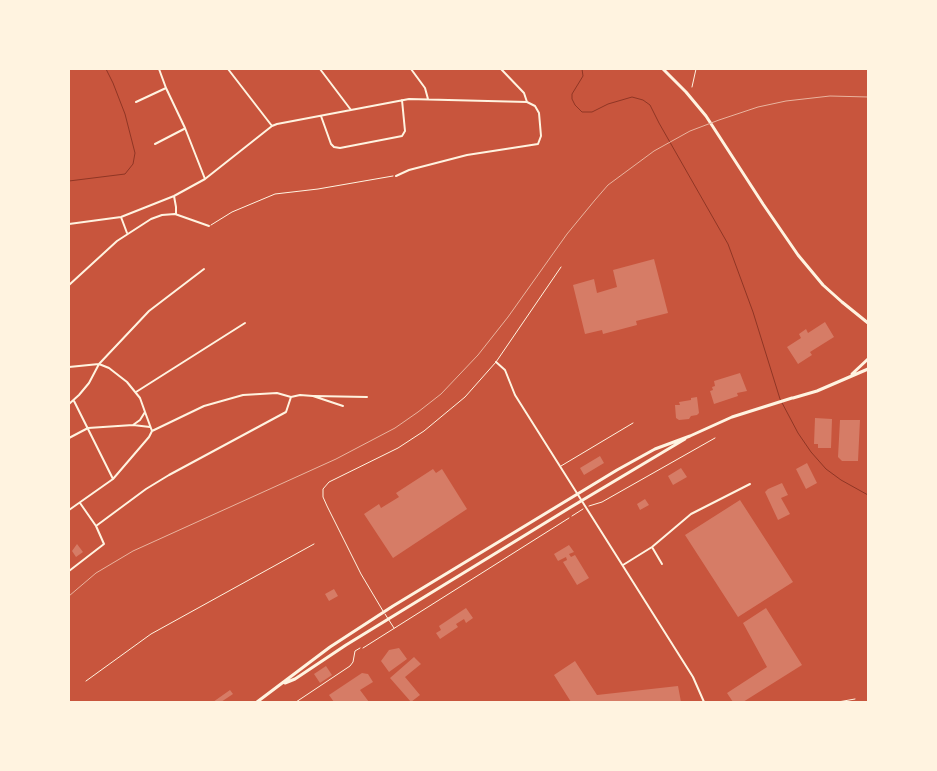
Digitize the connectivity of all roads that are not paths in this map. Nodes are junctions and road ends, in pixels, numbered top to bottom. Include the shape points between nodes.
1 (159, 69) edge
2 (228, 69) edge
3 (320, 69) edge
4 (411, 69) edge
5 (501, 69) edge
6 (663, 69) edge
7 (166, 88) junction
8 (428, 99) junction
9 (402, 100) junction
10 (136, 102) dead end
11 (527, 102) junction
12 (351, 110) junction
13 (321, 116) junction
14 (272, 126) junction
15 (185, 128) junction
16 (155, 144) dead end
17 (396, 176) road end
18 (205, 179) junction
19 (174, 196) junction
20 (176, 214) junction
21 (121, 217) junction
22 (69, 224) edge
23 (209, 226) road end
24 (127, 233) junction
25 (561, 266) dead end
26 (204, 269) dead end
27 (69, 285) edge
28 (245, 323) dead end
29 (867, 323) edge
30 (868, 359) edge
31 (496, 362) junction
32 (99, 364) junction
33 (69, 367) edge
34 (868, 368) edge
35 (849, 377) junction
36 (136, 392) junction
37 (291, 396) junction
38 (313, 396) junction
39 (367, 397) dead end
40 (74, 401) junction
41 (69, 404) edge
42 (343, 406) dead end
43 (144, 412) junction
44 (633, 423) dead end
45 (133, 425) junction
46 (88, 428) junction
47 (152, 429) junction
48 (690, 436) junction
49 (69, 438) edge
50 (560, 466) junction
51 (113, 479) junction
52 (750, 484) dead end
53 (577, 493) junction
54 (582, 500) junction
55 (80, 503) junction
56 (69, 510) edge
57 (569, 518) road end
58 (96, 526) junction
59 (652, 547) junction
60 (662, 564) dead end
61 (623, 565) junction
62 (69, 571) edge
63 (384, 612) junction
64 (388, 619) junction
65 (394, 628) junction
66 (363, 648) road end
67 (281, 685) junction
68 (855, 699) dead end
69 (257, 702) edge
70 (704, 702) edge
71 (838, 702) edge

1 - 7 street
2 - 14 street
3 - 12 street
4 - 8 street via 425,88
5 - 11 street via 524,93
6 - 29 main road via 706,116 798,255 824,285
7 - 10 street
7 - 15 street
8 - 9 street
8 - 11 street
9 - 12 street
9 - 13 street via 405,131 402,136 334,147
11 - 17 street via 539,113 540,140 535,145 467,154
12 - 13 street
13 - 14 street
14 - 18 street
15 - 16 street
15 - 18 street
18 - 19 street
19 - 20 street
19 - 21 street
20 - 23 street
20 - 24 street via 151,219
21 - 22 street
21 - 24 street
24 - 27 street via 102,252
25 - 31 lane
26 - 32 street via 149,311
28 - 36 street
30 - 35 main road
31 - 50 street via 505,370 515,395
31 - 63 lane via 465,397 424,431 384,456 329,482 323,489 323,497 361,574
32 - 33 street
32 - 36 street via 120,376
32 - 40 street
34 - 35 main road
35 - 48 main road via 817,391 732,417
36 - 43 street
37 - 38 street
37 - 47 street via 263,393 227,399
37 - 58 street via 286,412 197,459
38 - 39 street
38 - 42 street
40 - 41 street
40 - 46 street
43 - 45 street
43 - 47 street
44 - 50 lane
45 - 46 street
45 - 47 street
46 - 49 street
46 - 51 street
47 - 51 street via 149,437
48 - 53 main road via 655,449
48 - 54 main road
50 - 53 street
51 - 55 street
52 - 59 street via 691,514
53 - 54 street
53 - 63 main road
54 - 61 street
54 - 64 main road
55 - 56 street
55 - 58 street
57 - 65 lane
58 - 62 street via 104,544
59 - 60 street
59 - 61 street
61 - 70 street via 693,677
63 - 64 lane
63 - 67 main road via 323,652
64 - 65 lane
64 - 67 main road
65 - 66 lane
67 - 69 main road
68 - 71 lane

